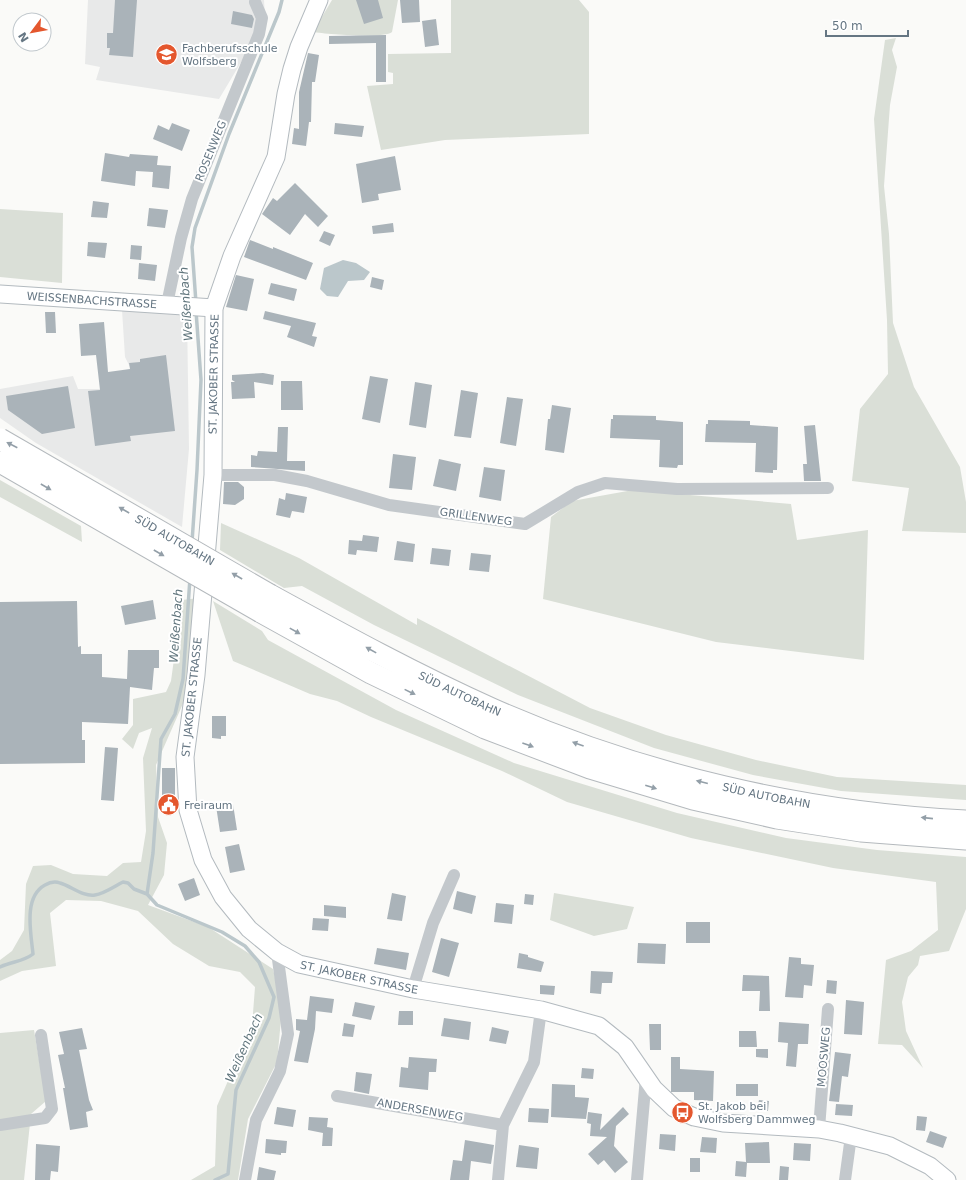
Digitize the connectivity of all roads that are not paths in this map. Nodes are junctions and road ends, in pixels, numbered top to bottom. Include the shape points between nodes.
1 (319, 0) edge
2 (255, 2) dead end
3 (0, 294) edge
4 (191, 306) junction
5 (0, 440) edge
6 (0, 462) edge
7 (213, 474) junction
8 (828, 488) dead end
9 (266, 604) junction
10 (966, 821) edge
11 (966, 839) edge
12 (454, 875) dead end
13 (277, 952) junction
14 (413, 989) junction
15 (828, 1009) dead end
16 (541, 1010) junction
17 (40, 1035) dead end
18 (646, 1077) junction
19 (337, 1096) dead end
20 (503, 1125) junction
21 (0, 1126) edge
22 (818, 1129) junction
23 (851, 1136) junction
24 (245, 1180) edge
25 (498, 1180) edge
26 (637, 1180) edge
27 (846, 1180) edge
28 (947, 1180) edge

1 - 4 main road, ST. JAKOBER STRASSE via 298,47 286,92 276,157 232,256
2 - 4 street, ROSENWEG via 262,18 259,34 192,199 181,238
3 - 4 main road, WEISSENBACHSTRASSE
4 - 7 main road, ST. JAKOBER STRASSE
9 -> 5 highway, SÜD AUTOBAHN, bridge
6 -> 9 highway, SÜD AUTOBAHN, bridge
7 - 8 street, GRILLENWEG via 275,475 307,481 389,505 525,524 578,492 606,483 677,489
7 - 13 main road, ST. JAKOBER STRASSE via 196,675 185,757 188,810 203,860 223,897 248,929
10 -> 9 highway, SÜD AUTOBAHN via 866,812 781,799 695,780 596,751 511,717
9 -> 11 highway, SÜD AUTOBAHN via 371,673 484,728 590,768 693,800 777,818 861,831
12 - 14 street via 433,923
13 - 14 main road, ST. JAKOBER STRASSE via 300,964
13 - 24 street via 288,1034 280,1071 256,1120
14 - 16 main road, ST. JAKOBER STRASSE
15 - 22 street, MOOSWEG
16 - 18 main road, ST. JAKOBER STRASSE via 599,1026 625,1047
16 - 20 street via 534,1062
17 - 21 street via 52,1109 45,1118
18 - 22 main road, ST. JAKOBER STRASSE via 654,1089 674,1108 694,1117 723,1123
18 - 26 street
19 - 20 street, ANDERSENWEG
20 - 25 street
22 - 23 main road, ST. JAKOBER STRASSE
23 - 27 street
23 - 28 main road, ST. JAKOBER STRASSE via 890,1146 930,1166

